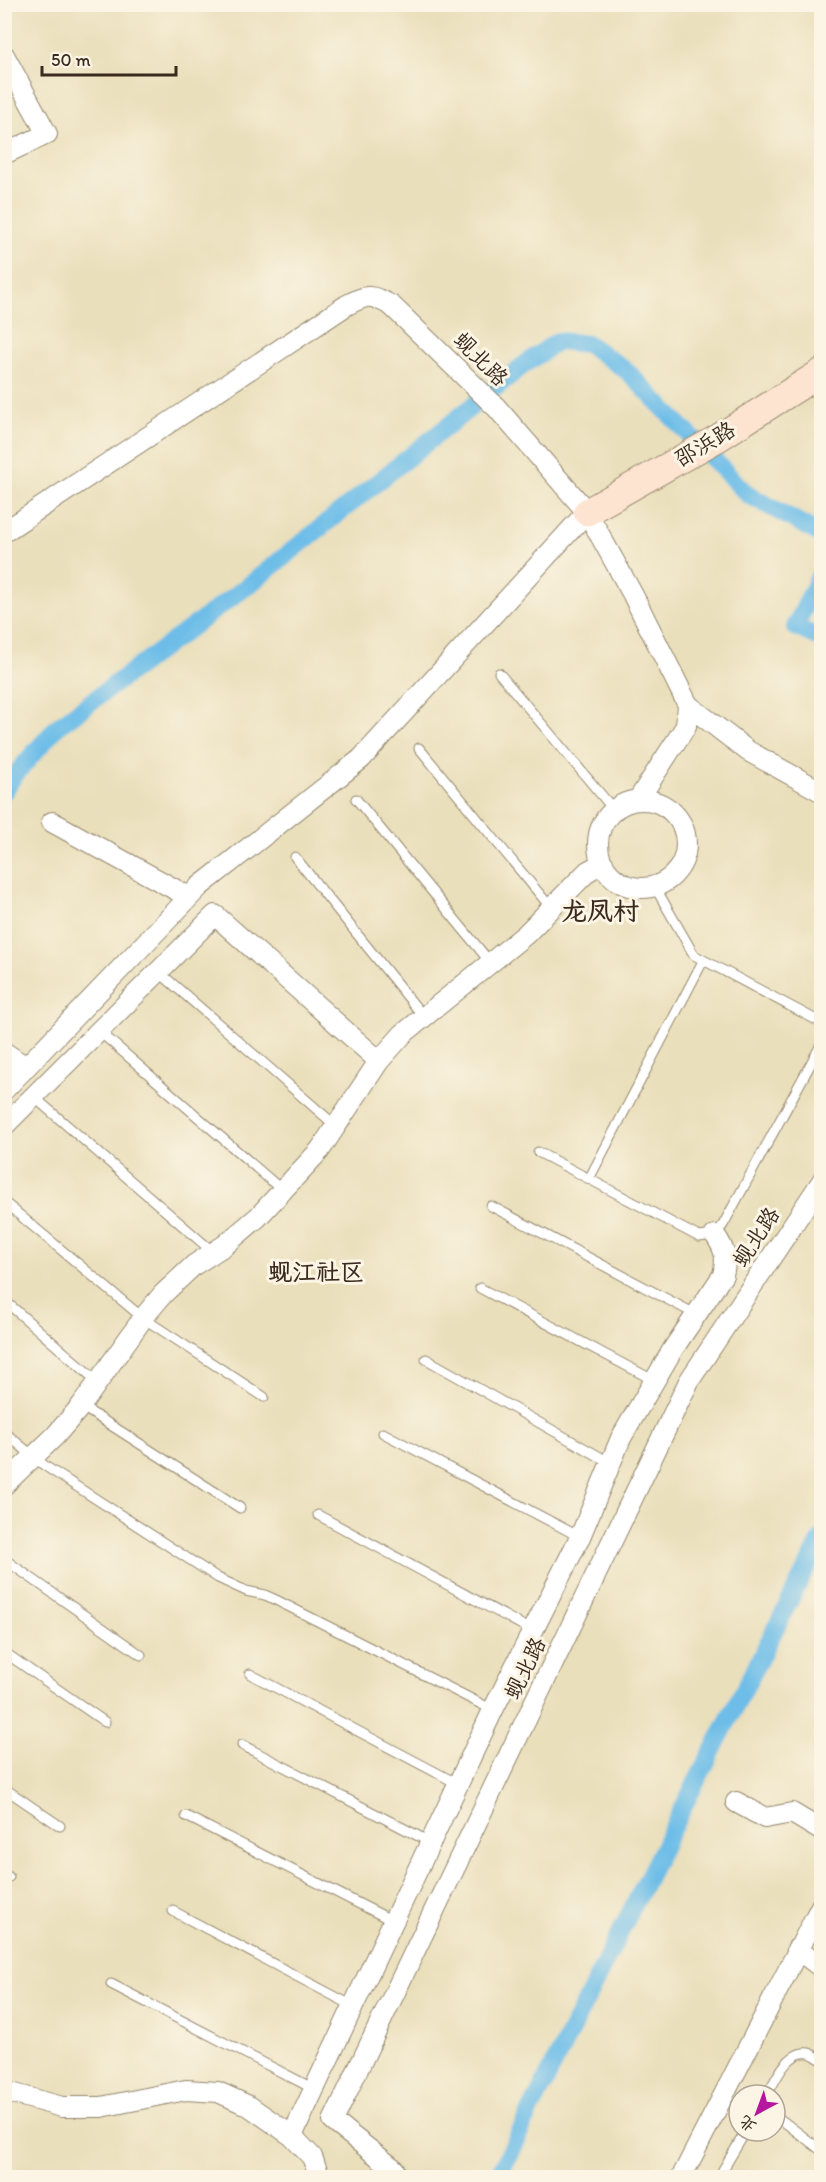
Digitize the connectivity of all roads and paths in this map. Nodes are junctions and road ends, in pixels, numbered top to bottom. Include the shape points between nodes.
1 (4, 55) edge
2 (4, 154) edge
3 (822, 372) edge
4 (587, 512) junction
5 (4, 532) edge
6 (499, 673) dead end
7 (688, 705) junction
8 (419, 748) dead end
9 (822, 792) edge
10 (356, 800) dead end
11 (638, 800) junction
12 (614, 810) junction
13 (52, 822) dead end
14 (295, 857) dead end
15 (603, 863) junction
16 (655, 887) junction
17 (189, 897) junction
18 (552, 909) junction
19 (703, 961) junction
20 (490, 962) junction
21 (159, 972) junction
22 (423, 1016) junction
23 (822, 1023) edge
24 (99, 1031) junction
25 (822, 1043) edge
26 (4, 1052) edge
27 (379, 1061) junction
28 (26, 1067) junction
29 (4, 1090) edge
30 (33, 1096) junction
31 (4, 1126) edge
32 (336, 1126) junction
33 (538, 1152) dead end
34 (589, 1179) junction
35 (822, 1181) edge
36 (283, 1191) junction
37 (4, 1202) edge
38 (491, 1206) dead end
39 (715, 1235) junction
40 (213, 1252) junction
41 (480, 1288) dead end
42 (4, 1300) edge
43 (697, 1315) junction
44 (143, 1318) junction
45 (426, 1359) dead end
46 (654, 1381) junction
47 (98, 1382) junction
48 (264, 1397) dead end
49 (81, 1406) junction
50 (4, 1432) edge
51 (383, 1433) dead end
52 (33, 1457) junction
53 (609, 1462) junction
54 (4, 1485) edge
55 (240, 1508) dead end
56 (318, 1515) dead end
57 (580, 1537) junction
58 (4, 1559) edge
59 (533, 1631) junction
60 (4, 1652) edge
61 (141, 1656) dead end
62 (250, 1674) dead end
63 (493, 1710) junction
64 (105, 1722) dead end
65 (242, 1745) dead end
66 (458, 1784) junction
67 (4, 1788) edge
68 (736, 1802) dead end
69 (186, 1816) dead end
70 (60, 1826) dead end
71 (822, 1831) edge
72 (430, 1842) junction
73 (822, 1904) edge
74 (173, 1911) dead end
75 (393, 1921) junction
76 (797, 1949) junction
77 (822, 1968) edge
78 (111, 1984) dead end
79 (353, 2007) junction
80 (822, 2060) edge
81 (774, 2083) edge
82 (314, 2089) junction
83 (4, 2091) edge
84 (787, 2124) edge
85 (292, 2136) junction
86 (739, 2143) edge
87 (822, 2151) edge
88 (394, 2169) dead end
89 (320, 2178) edge
90 (681, 2178) edge
91 (718, 2178) edge

1 - 2 street via 47,135
3 - 4 street, 邵浜路 via 718,438
4 - 5 street, 蚬北路 via 473,383 392,306 365,296
4 - 7 street, 蚬北路
4 - 17 street via 361,759
6 - 12 lane
7 - 9 street, 蚬北路 via 748,751
7 - 11 street via 686,726
8 - 18 lane
10 - 20 lane
11 - 12 street
11 - 16 street via 657,802 673,812 683,827 687,845 683,863 671,878
12 - 15 street via 599,834 598,852
13 - 17 street
14 - 22 lane
15 - 16 street via 619,883 636,889
15 - 18 street via 588,872
16 - 19 lane via 694,955
17 - 28 street
18 - 20 street
19 - 23 lane
19 - 34 lane
20 - 22 street
21 - 24 street
21 - 27 street via 215,915
21 - 32 lane
22 - 27 street
24 - 30 street
24 - 36 lane
25 - 39 lane
26 - 28 street
27 - 32 street
28 - 29 street
30 - 31 street
30 - 40 lane
32 - 36 street
33 - 34 lane
34 - 39 lane via 699,1237
35 - 88 street, 蚬北路 via 689,1381 333,2121
36 - 40 street via 258,1217
37 - 44 lane
38 - 43 lane
39 - 43 street via 727,1261 723,1275
40 - 44 street via 177,1279
41 - 46 lane
42 - 47 lane
43 - 46 street
44 - 47 street
44 - 48 lane
45 - 53 lane
46 - 53 street
47 - 49 street
49 - 52 street
49 - 55 lane
50 - 52 lane
51 - 57 lane
52 - 54 street
52 - 63 lane via 218,1578 246,1592 276,1600
53 - 57 street
56 - 59 lane
57 - 59 street
58 - 61 lane
59 - 63 street
60 - 64 lane
62 - 66 lane
63 - 66 street
65 - 72 lane
66 - 72 street
67 - 70 lane
68 - 71 street via 765,1818 792,1813
69 - 75 lane
72 - 75 street
73 - 76 street
74 - 79 lane
75 - 79 street
76 - 77 street
76 - 90 street
78 - 82 lane
79 - 82 street
80 - 81 lane via 808,2053 794,2056
82 - 85 street
83 - 85 street via 62,2108 101,2107 186,2090 218,2092 249,2106
84 - 87 lane
85 - 89 street via 312,2157
86 - 91 lane

